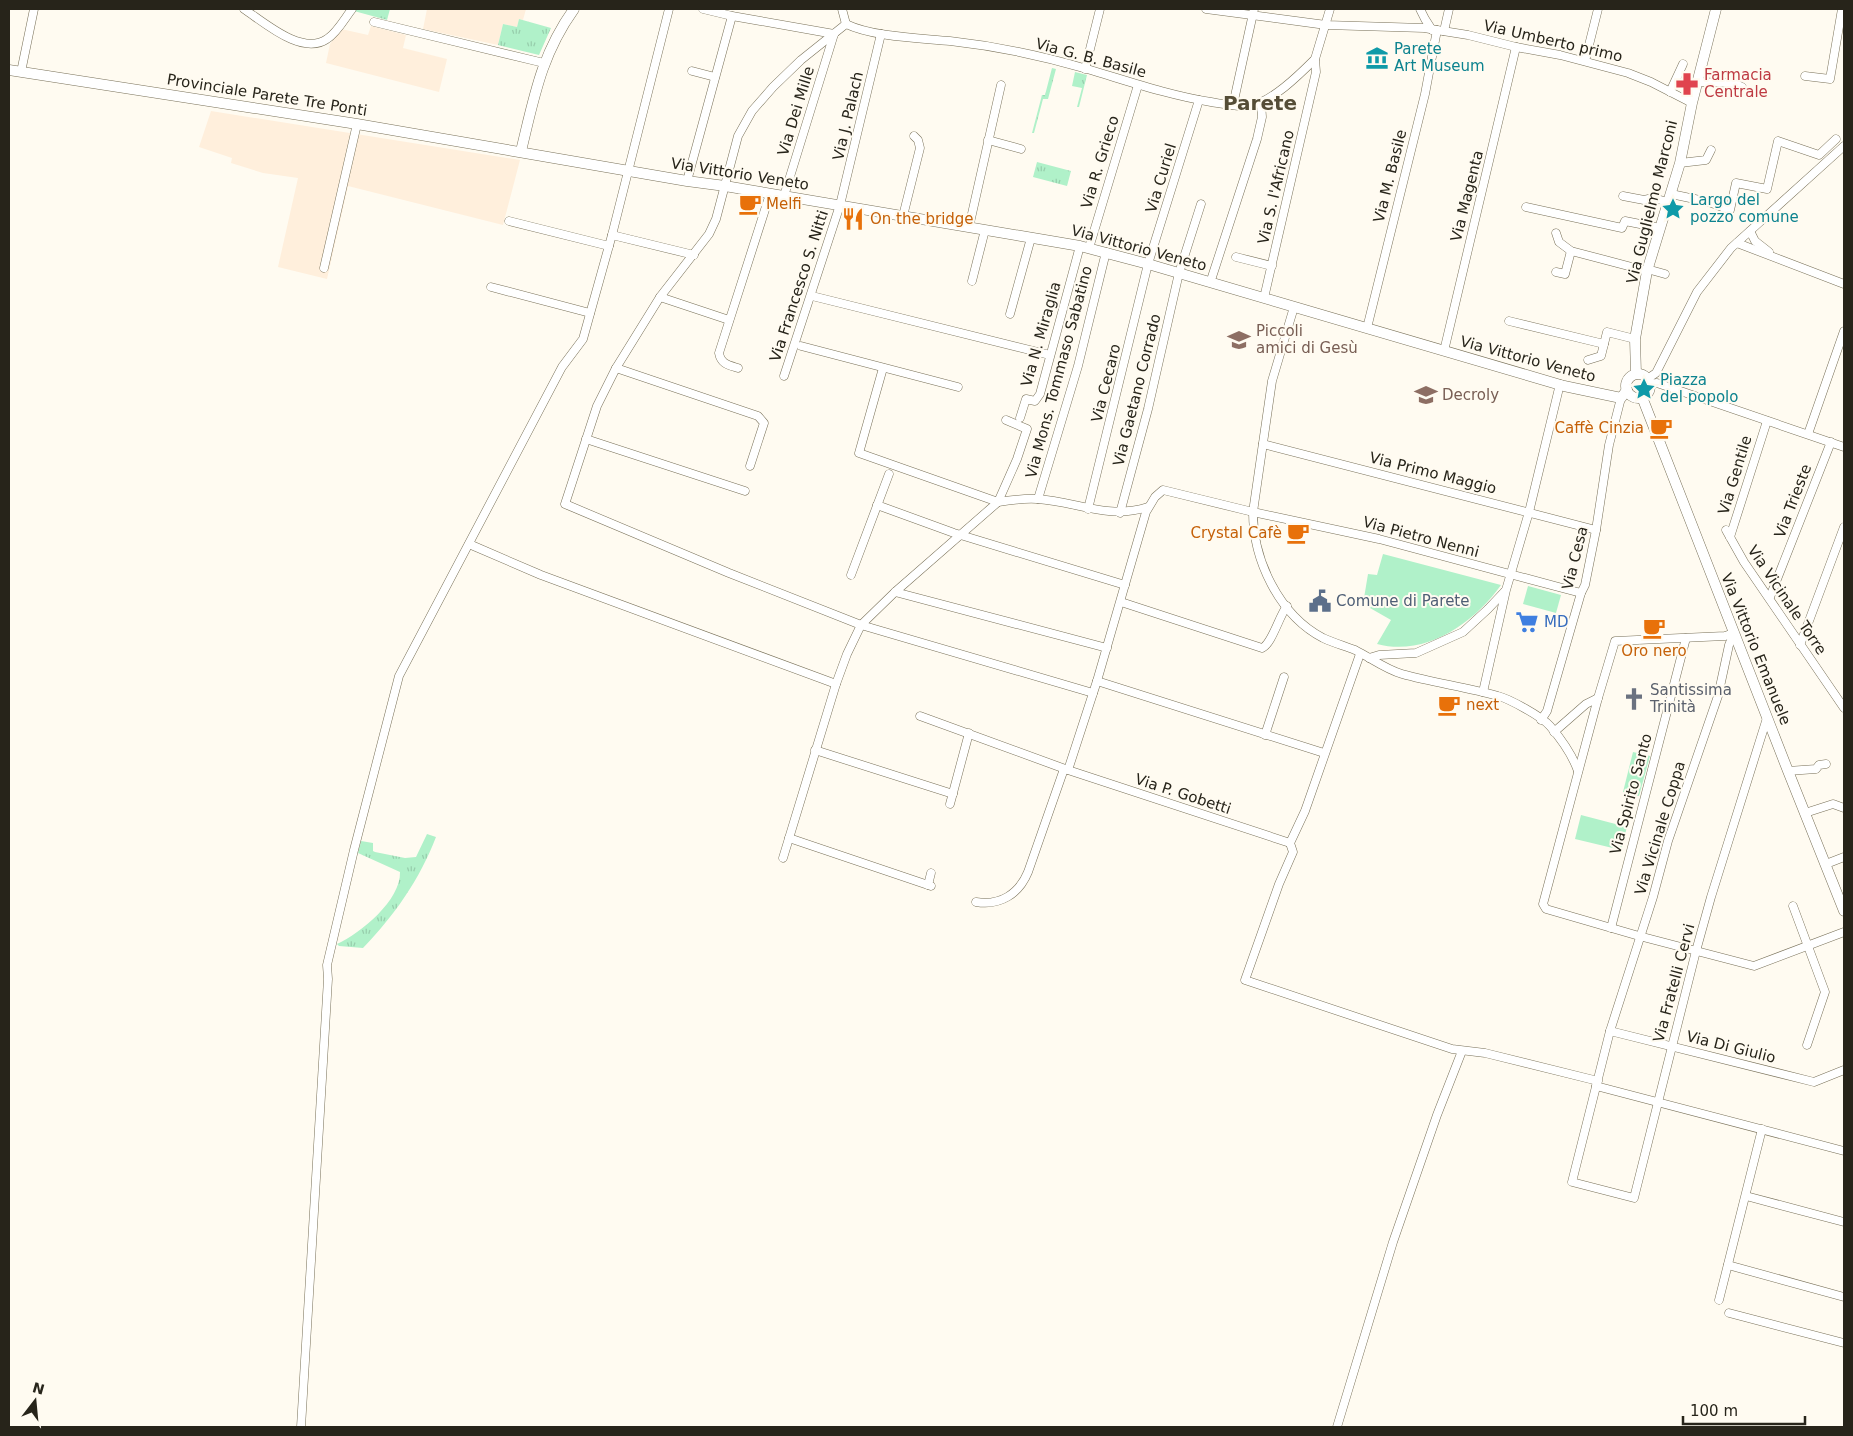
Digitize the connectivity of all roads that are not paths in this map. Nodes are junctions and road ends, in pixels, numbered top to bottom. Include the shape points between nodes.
1 (34, 9) edge
2 (244, 9) edge
3 (352, 9) edge
4 (574, 9) edge
5 (669, 9) edge
6 (703, 9) edge
7 (842, 9) edge
8 (1100, 9) edge
9 (1206, 9) edge
10 (1330, 9) edge
11 (1420, 9) edge
12 (1449, 9) edge
13 (1598, 9) edge
14 (1716, 9) edge
15 (1842, 9) edge
16 (1253, 12) edge
17 (732, 16) junction
18 (374, 22) dead end
19 (846, 24) junction
20 (1326, 25) junction
21 (1438, 30) junction
22 (834, 34) junction
23 (881, 34) junction
24 (1516, 47) junction
25 (1315, 59) junction
26 (1586, 61) junction
27 (544, 63) junction
28 (1683, 64) dead end
29 (1085, 68) junction
30 (9, 70) edge
31 (692, 71) dead end
32 (21, 72) junction
33 (1805, 76) dead end
34 (715, 77) junction
35 (1697, 82) junction
36 (1000, 85) dead end
37 (1138, 85) junction
38 (1742, 87) dead end
39 (1670, 92) junction
40 (1200, 100) junction
41 (1261, 103) junction
42 (1692, 103) junction
43 (1233, 105) junction
44 (358, 124) junction
45 (914, 136) dead end
46 (1836, 138) dead end
47 (988, 140) junction
48 (1844, 146) edge
49 (1021, 149) dead end
50 (1711, 150) dead end
51 (521, 151) junction
52 (1680, 163) junction
53 (629, 171) junction
54 (687, 181) junction
55 (725, 186) junction
56 (770, 194) junction
57 (784, 196) junction
58 (1623, 196) dead end
59 (1669, 198) junction
60 (1201, 204) dead end
61 (840, 205) junction
62 (1526, 207) dead end
63 (903, 216) junction
64 (509, 221) dead end
65 (969, 227) junction
66 (1660, 228) junction
67 (985, 230) junction
68 (1750, 231) junction
69 (1556, 233) dead end
70 (612, 235) junction
71 (1031, 238) junction
72 (1736, 243) junction
73 (609, 246) junction
74 (1085, 247) junction
75 (1571, 251) junction
76 (1106, 252) junction
77 (694, 255) junction
78 (1236, 257) dead end
79 (1148, 264) junction
80 (1272, 266) junction
81 (324, 268) dead end
82 (1805, 269) junction
83 (1647, 270) junction
84 (1556, 272) dead end
85 (1179, 273) junction
86 (1665, 274) dead end
87 (1211, 280) junction
88 (972, 281) dead end
89 (1844, 284) edge
90 (491, 287) dead end
91 (812, 296) junction
92 (660, 297) junction
93 (1264, 298) junction
94 (1294, 307) junction
95 (590, 312) junction
96 (1010, 314) dead end
97 (729, 320) junction
98 (1509, 321) dead end
99 (1366, 328) junction
100 (1844, 331) edge
101 (1635, 339) junction
102 (1604, 344) junction
103 (801, 346) dead end
104 (1444, 352) junction
105 (1050, 355) junction
106 (1588, 360) dead end
107 (616, 368) junction
108 (738, 368) dead end
109 (883, 368) junction
110 (1636, 374) junction
111 (784, 376) dead end
112 (1648, 381) junction
113 (1560, 384) junction
114 (958, 388) dead end
115 (1624, 394) junction
116 (1642, 397) junction
117 (1020, 418) dead end
118 (1006, 420) dead end
119 (1767, 421) junction
120 (1808, 434) junction
121 (586, 439) junction
122 (1831, 442) junction
123 (1263, 444) junction
124 (1844, 446) edge
125 (750, 466) dead end
126 (889, 474) dead end
127 (745, 491) dead end
128 (1038, 499) junction
129 (998, 502) junction
130 (877, 505) junction
131 (1148, 507) junction
132 (1088, 509) junction
133 (1253, 512) junction
134 (1529, 512) junction
135 (1120, 513) junction
136 (1844, 527) edge
137 (1596, 530) junction
138 (1728, 534) joint
139 (960, 535) junction
140 (469, 544) junction
141 (851, 575) dead end
142 (1511, 575) junction
143 (1125, 585) junction
144 (1506, 590) junction
145 (895, 592) junction
146 (1581, 593) junction
147 (1770, 598) junction
148 (1121, 602) junction
149 (1287, 606) junction
150 (861, 625) junction
151 (1734, 633) junction
152 (1686, 638) junction
153 (1800, 645) junction
154 (1107, 648) junction
155 (1360, 654) junction
156 (1369, 658) junction
157 (1284, 677) dead end
158 (1097, 681) junction
159 (836, 684) junction
160 (1093, 692) junction
161 (1483, 692) junction
162 (1598, 698) junction
163 (1844, 708) edge
164 (920, 716) dead end
165 (1768, 717) junction
166 (1541, 720) junction
167 (1554, 732) junction
168 (969, 733) junction
169 (1265, 735) junction
170 (815, 750) junction
171 (1324, 753) junction
172 (1826, 764) dead end
173 (1066, 769) junction
174 (1578, 771) junction
175 (1788, 771) junction
176 (953, 794) junction
177 (950, 804) dead end
178 (1844, 808) edge
179 (1805, 813) junction
180 (789, 838) junction
181 (1290, 843) junction
182 (1844, 857) edge
183 (784, 858) dead end
184 (1826, 864) junction
185 (931, 873) dead end
186 (976, 902) dead end
187 (1793, 906) dead end
188 (1844, 911) edge
189 (1611, 928) junction
190 (1844, 932) edge
191 (1640, 936) junction
192 (1808, 945) junction
193 (1696, 951) junction
194 (1610, 1031) junction
195 (1808, 1045) dead end
196 (1672, 1046) junction
197 (1462, 1050) junction
198 (1844, 1070) edge
199 (1597, 1083) junction
200 (1657, 1102) junction
201 (1762, 1129) junction
202 (1844, 1151) edge
203 (1572, 1182) joint
204 (1746, 1196) junction
205 (1844, 1222) edge
206 (1728, 1265) junction
207 (1844, 1296) edge
208 (1719, 1300) dead end
209 (1729, 1313) dead end
210 (1844, 1343) edge
211 (302, 1427) edge
212 (1337, 1427) edge

1 - 32 street
2 - 3 street via 291,40 302,43 321,43 330,38
4 - 27 street
5 - 53 street
6 - 17 street
7 - 19 street
8 - 29 street
9 - 16 street, Via Umberto primo
10 - 20 street, Via S. l'Africano
11 - 21 street via 1425,19
12 - 21 street, Via M. Basile
13 - 26 street
14 - 35 street, Via Guglielmo Marconi
15 - 33 street via 1830,79
16 - 20 street, Via Umberto primo
16 - 43 street
17 - 22 street
17 - 34 street
18 - 27 street
19 - 22 street
19 - 23 street, Via G. B. Basile via 854,29
20 - 21 street, Via Umberto primo
20 - 25 street, Via S. l'Africano
21 - 24 street, Via Umberto primo
21 - 99 street, Via M. Basile
22 - 55 street via 772,86 752,111 738,136
22 - 57 street, Via Dei Mille
23 - 29 street, Via G. B. Basile via 999,49
23 - 61 street, Via J. Palach
24 - 26 street, Via Umberto primo
24 - 104 street, Via Magenta
25 - 41 street, Via G. B. Basile via 1286,86
25 - 80 street, Via S. l'Africano via 1314,82
26 - 39 street, Via Umberto primo via 1628,72
27 - 51 street
28 - 39 street
29 - 37 street, Via G. B. Basile
30 - 32 street, Provinciale Parete Tre Ponti
31 - 34 street
32 - 44 street, Provinciale Parete Tre Ponti
34 - 54 street
35 - 38 street via 1736,81
35 - 42 street, Via Guglielmo Marconi
36 - 47 street
37 - 40 street, Via G. B. Basile
37 - 74 street, Via R. Grieco
39 - 42 street, Via Umberto primo
40 - 43 street, Via G. B. Basile
40 - 79 street, Via Curiel
41 - 43 street, Via G. B. Basile
41 - 87 street via 1262,117 1257,139
42 - 52 street, Via Guglielmo Marconi
44 - 51 street, Provinciale Parete Tre Ponti
44 - 81 street
45 - 63 street via 920,148
46 - 59 street via 1819,155 1778,141 1767,189 1736,183 1730,210 1709,202
47 - 49 street
47 - 65 street
48 - 68 street
50 - 52 street via 1706,160
51 - 53 street, Via Vittorio Veneto
52 - 59 street, Via Guglielmo Marconi
53 - 54 street, Via Vittorio Veneto
53 - 70 street
54 - 55 street, Via Vittorio Veneto
55 - 56 street, Via Vittorio Veneto
55 - 77 street via 709,234
56 - 57 street, Via Vittorio Veneto
56 - 97 street
57 - 61 street, Via Vittorio Veneto
58 - 59 street via 1644,200
59 - 66 street, Via Guglielmo Marconi
60 - 85 street, Via Gaetano Corrado
61 - 63 street, Via Vittorio Veneto
61 - 91 street, Via Francesco S. Nitti
62 - 66 street via 1622,228 1625,221
63 - 65 street, Via Vittorio Veneto
64 - 73 street
65 - 67 street, Via Vittorio Veneto
66 - 83 street, Via Guglielmo Marconi
67 - 71 street, Via Vittorio Veneto
67 - 88 street
68 - 72 street
68 - 82 street via 1755,242 1766,250
69 - 75 street via 1559,242
70 - 73 street
70 - 77 street
71 - 74 street, Via Vittorio Veneto
71 - 96 street
72 - 82 street
72 - 112 street via 1697,292 1656,373
73 - 95 street
74 - 76 street, Via Vittorio Veneto
74 - 105 street, Via N. Miraglia
75 - 83 street
75 - 84 street via 1565,274
76 - 79 street, Via Vittorio Veneto
76 - 128 street, Via Mons. Tommaso Sabatino via 1078,366
77 - 92 street
78 - 80 street
79 - 85 street, Via Vittorio Veneto
79 - 132 street, Via Cecaro
80 - 93 street, Via S. l'Africano
82 - 89 street
83 - 86 street
83 - 101 street, Via Guglielmo Marconi
85 - 87 street, Via Vittorio Veneto
85 - 135 street, Via Gaetano Corrado
87 - 93 street, Via Vittorio Veneto
90 - 95 street
91 - 105 street
91 - 111 street, Via Francesco S. Nitti
92 - 97 street
92 - 107 street
93 - 94 street, Via Vittorio Veneto
94 - 99 street, Via Vittorio Veneto
94 - 123 street via 1272,381
95 - 140 street via 583,339 562,367
97 - 108 street via 718,353 724,364
98 - 102 street
99 - 104 street, Via Vittorio Veneto
100 - 120 street
101 - 102 street via 1607,332
101 - 110 street, Via Guglielmo Marconi
102 - 106 street via 1601,356
103 - 109 street
104 - 113 street, Via Vittorio Veneto
105 - 117 street, Via N. Miraglia via 1040,394 1035,401 1026,400
107 - 121 street via 597,406
107 - 125 street via 758,416 764,423
109 - 114 street
109 - 129 street via 859,453
110 - 112 street
110 - 115 street via 1628,380
112 - 116 street via 1647,393
112 - 119 street
113 - 115 street, Via Vittorio Veneto
113 - 134 street
115 - 116 street
115 - 137 street, Via Cesa via 1609,445
116 - 151 street, Via Vittorio Emanuele
118 - 129 street via 1028,429
119 - 120 street
119 - 138 street, Via Gentile
120 - 122 street
121 - 127 street
121 - 150 street via 565,504
122 - 124 street
122 - 147 street, Via Trieste
123 - 133 street
123 - 134 street, Via Primo Maggio
126 - 130 street
128 - 129 street
128 - 132 street
129 - 139 street
130 - 139 street
130 - 141 street
131 - 133 street, Via Pietro Nenni via 1163,490
131 - 135 street
131 - 143 street
132 - 135 street
133 - 142 street, Via Pietro Nenni via 1379,539
133 - 149 street via 1253,528 1262,563 1272,587
134 - 137 street, Via Primo Maggio
134 - 142 street
136 - 153 street
137 - 146 street, Via Cesa
138 - 147 street, Via Vicinale Torre
139 - 143 street
139 - 145 street
140 - 159 street via 541,575
140 - 211 street via 399,676 329,955
142 - 144 street
142 - 146 street, Via Pietro Nenni
143 - 148 street
144 - 156 street via 1463,632 1416,653
144 - 161 street
145 - 150 street
145 - 154 street
146 - 166 street, Via Cesa via 1547,711
147 - 153 street, Via Vicinale Torre
148 - 149 street via 1262,648 1270,642 1279,617
148 - 154 street
149 - 155 street via 1322,638
150 - 159 street
150 - 160 street
151 - 152 street
151 - 165 street, Via Vittorio Emanuele
151 - 191 street, Via Vicinale Coppa via 1718,696 1668,841
152 - 162 street via 1616,641
152 - 189 street, Via Spirito Santo
153 - 163 street, Via Vicinale Torre
154 - 158 street
155 - 156 street
155 - 171 street
156 - 161 street via 1401,673
157 - 169 street
158 - 160 street
158 - 169 street
159 - 170 street
160 - 173 street
161 - 166 street via 1518,704
162 - 167 street via 1586,704
162 - 174 street
164 - 168 street, Via P. Gobetti
165 - 175 street, Via Vittorio Emanuele
165 - 193 street, Via Fratelli Cervi
166 - 167 street
167 - 174 street
168 - 173 street, Via P. Gobetti
168 - 176 street
169 - 171 street
170 - 176 street
170 - 180 street
171 - 181 street via 1305,811
172 - 175 street via 1816,769
173 - 181 street, Via P. Gobetti
173 - 186 street via 1022,886 997,902
174 - 189 street via 1543,904 1546,909
175 - 179 street, Via Vittorio Emanuele
176 - 177 street
178 - 179 street via 1832,804
179 - 184 street, Via Vittorio Emanuele
180 - 183 street
180 - 185 street via 929,885
181 - 197 street via 1293,852 1245,980
182 - 184 street
184 - 188 street, Via Vittorio Emanuele
187 - 192 street
189 - 191 street
190 - 192 street
191 - 193 street
191 - 194 street, Via Vicinale Coppa
192 - 193 street via 1754,966
192 - 195 street via 1825,992
193 - 196 street, Via Fratelli Cervi
194 - 196 street, Via Di Giulio
194 - 199 street, Via Vicinale Coppa
196 - 198 street, Via Di Giulio via 1814,1082
196 - 200 street, Via Fratelli Cervi
197 - 199 street via 1485,1053
197 - 212 street via 1393,1242
199 - 200 street
199 - 203 street, Via Vicinale Coppa
200 - 201 street
200 - 203 street, Via Fratelli Cervi via 1634,1198
201 - 202 street
201 - 204 street
204 - 205 street
204 - 206 street
206 - 207 street
206 - 208 street
209 - 210 street

